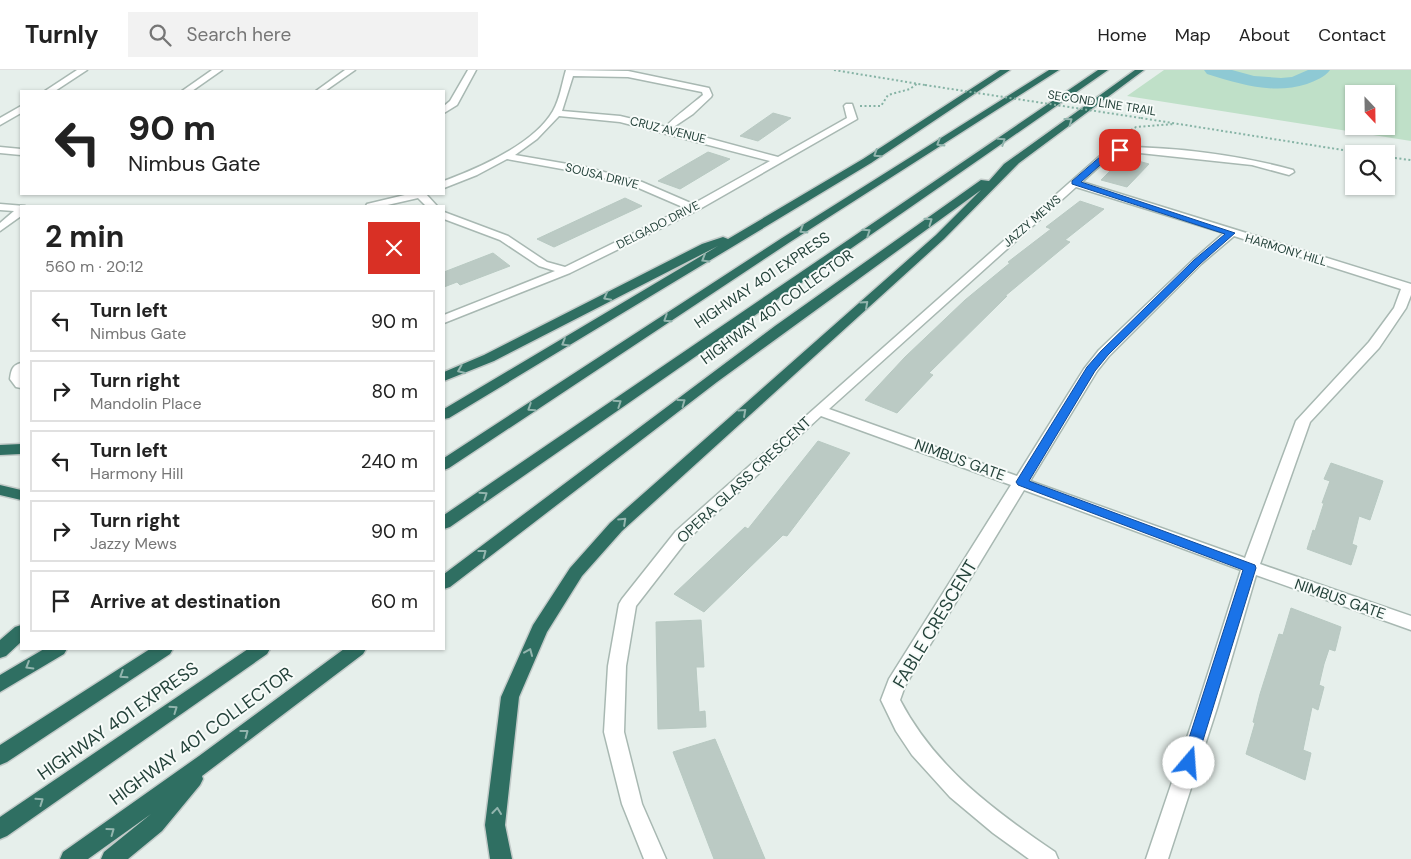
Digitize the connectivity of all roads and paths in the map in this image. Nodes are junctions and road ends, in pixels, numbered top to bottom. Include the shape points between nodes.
1 (83, 70) edge
2 (218, 70) edge
3 (351, 70) edge
4 (472, 70) edge
5 (834, 70) edge
6 (1006, 70) edge
7 (1055, 70) edge
8 (1104, 70) edge
9 (1140, 70) edge
10 (570, 71) edge
11 (918, 84) junction
12 (51, 90) edge
13 (188, 90) edge
14 (321, 90) edge
15 (849, 106) joint
16 (20, 109) edge
17 (445, 109) edge
18 (556, 113) junction
19 (0, 122) edge
20 (1176, 123) junction
21 (669, 131) junction
22 (1128, 149) junction
23 (0, 150) edge
24 (1345, 150) edge
25 (20, 152) edge
26 (505, 156) junction
27 (1395, 157) edge
28 (778, 160) junction
29 (1016, 160) junction
30 (1411, 160) edge
31 (1289, 172) dead end
32 (1075, 183) junction
33 (445, 185) edge
34 (417, 195) edge
35 (422, 195) edge
36 (375, 205) edge
37 (431, 205) edge
38 (0, 207) edge
39 (694, 208) junction
40 (20, 210) edge
41 (20, 211) edge
42 (445, 215) edge
43 (762, 225) junction
44 (0, 228) edge
45 (1231, 233) junction
46 (566, 271) junction
47 (1410, 287) edge
48 (445, 319) edge
49 (20, 368) edge
50 (445, 377) edge
51 (20, 383) edge
52 (818, 410) junction
53 (445, 414) edge
54 (20, 449) edge
55 (0, 450) edge
56 (445, 464) edge
57 (1022, 482) junction
58 (0, 490) edge
59 (20, 495) edge
60 (445, 522) edge
61 (1250, 568) junction
62 (445, 582) edge
63 (1411, 623) edge
64 (20, 633) edge
65 (56, 650) edge
66 (162, 650) edge
67 (260, 650) edge
68 (356, 650) edge
69 (0, 651) edge
70 (0, 684) edge
71 (0, 756) edge
72 (206, 762) junction
73 (0, 829) edge
74 (71, 859) edge
75 (112, 859) edge
76 (501, 859) edge
77 (655, 859) edge
78 (1048, 859) edge
79 (1157, 859) edge

1 - 12 street
2 - 13 street
3 - 14 street
4 - 17 street via 454,103
5 - 11 path, SECOND LINE TRAIL
6 -> 43 highway
7 -> 56 highway, HIGHWAY 401 EXPRESS via 779,245
60 -> 8 highway, HIGHWAY 401 EXPRESS
29 -> 9 highway, HIGHWAY 401 COLLECTOR
10 - 18 street
10 - 21 street via 628,74 706,90 708,95 671,124
11 - 15 path via 888,96 880,106
11 - 20 path, SECOND LINE TRAIL, bridge
15 - 28 street, DELGADO DRIVE via 852,119
16 - 19 street
18 - 21 street, CRUZ AVENUE via 620,119
18 - 26 street via 537,134
20 - 22 path via 1132,128
20 - 24 path, SECOND LINE TRAIL
21 - 28 street, CRUZ AVENUE
22 - 31 street, JAZZY MEWS via 1253,162
22 - 32 street, JAZZY MEWS via 1105,156
23 - 25 street
26 - 33 street
26 - 39 street, SOUSA DRIVE via 585,170 638,184
27 - 30 path
28 - 39 street, DELGADO DRIVE
62 -> 29 highway, HIGHWAY 401 COLLECTOR via 881,254
76 -> 29 highway via 495,825 510,697 539,630 576,572 616,527 940,237
32 - 45 street, HARMONY HILL
32 - 52 street, JAZZY MEWS
34 - 36 street
35 - 37 street
38 - 40 street
39 - 46 street, DELGADO DRIVE
41 - 44 street
42 - 46 street via 504,238 544,264
43 -> 50 highway via 706,246 505,350
43 -> 53 highway
45 - 47 street, HARMONY HILL
45 - 57 street via 1095,364
46 - 48 street, DELGADO DRIVE
47 - 61 street via 1400,308 1374,345 1303,421
49 - 51 street via 17,379
52 - 57 street, NIMBUS GATE
52 - 77 street, OPERA GLASS CRESCENT via 682,535 628,604 617,666 614,732 632,804
54 - 55 highway
57 - 61 street, NIMBUS GATE
57 - 78 street, FABLE CRESCENT via 896,684 890,700 924,757 961,794 1006,831
58 - 59 highway
61 - 63 street, NIMBUS GATE
61 - 79 street
64 - 69 highway
65 -> 70 highway
66 -> 71 highway, HIGHWAY 401 EXPRESS
73 -> 67 highway, HIGHWAY 401 EXPRESS
72 -> 68 highway, HIGHWAY 401 COLLECTOR
74 -> 72 highway, HIGHWAY 401 COLLECTOR
72 - 75 highway via 155,824

